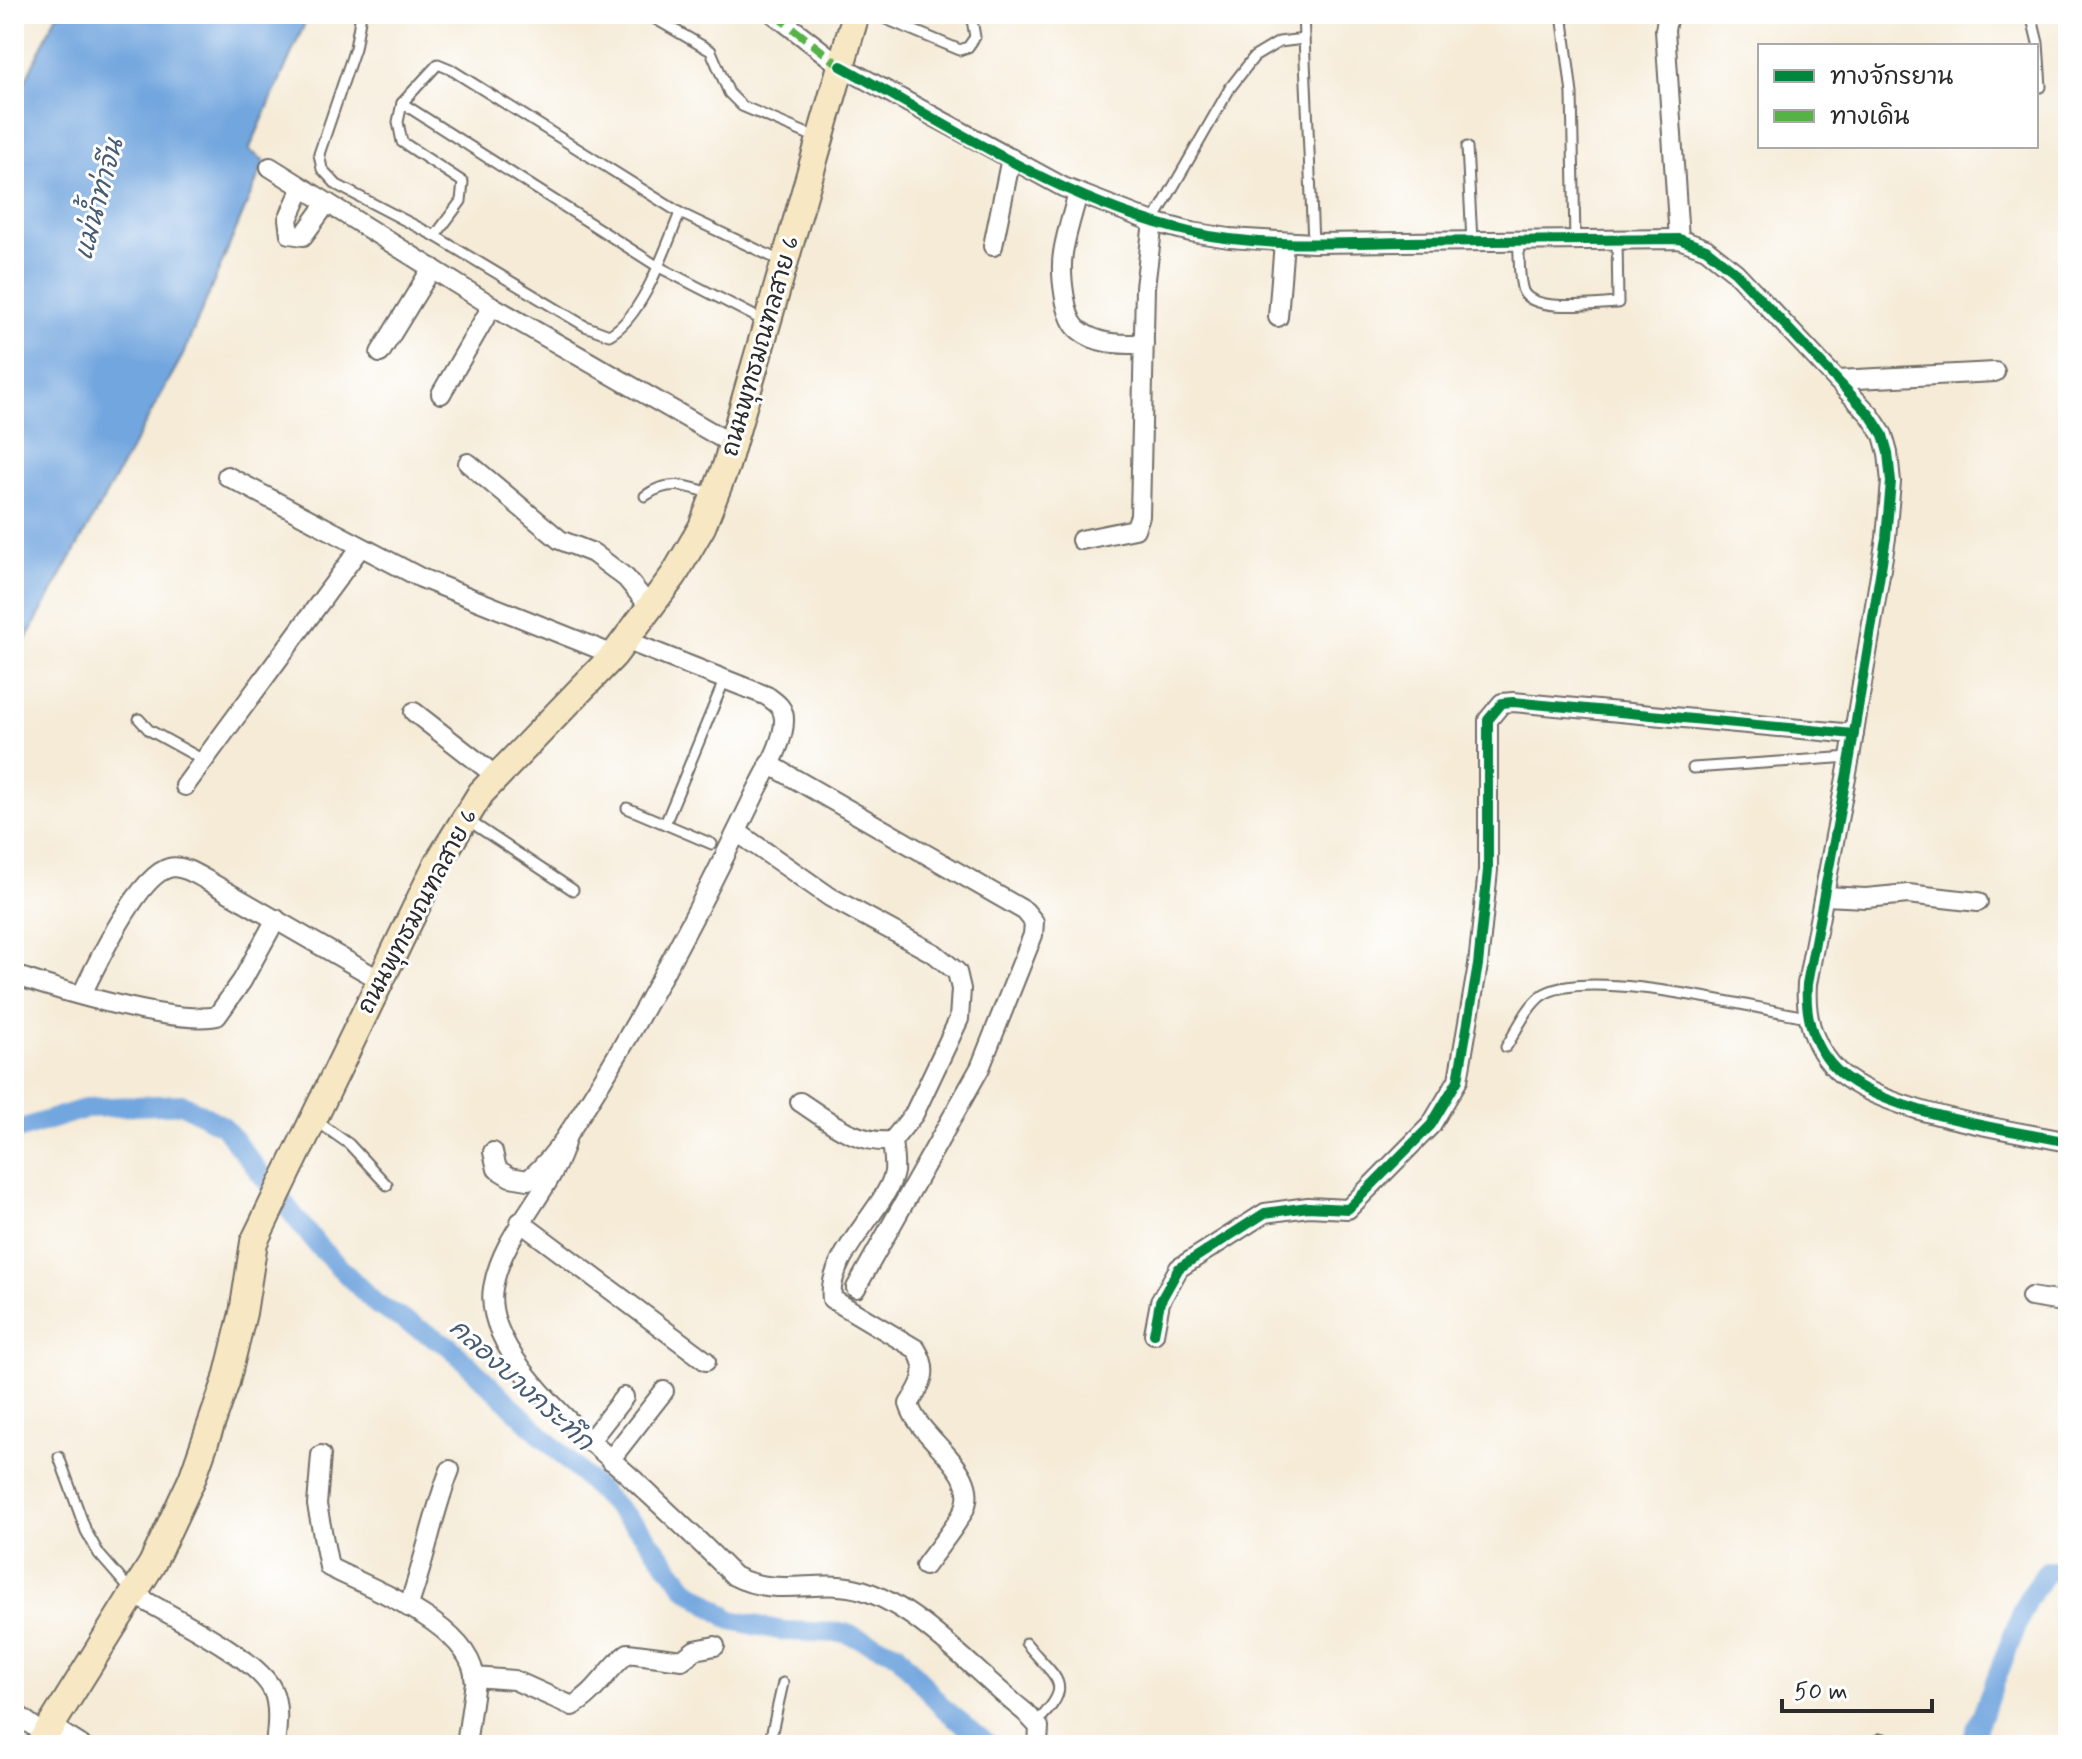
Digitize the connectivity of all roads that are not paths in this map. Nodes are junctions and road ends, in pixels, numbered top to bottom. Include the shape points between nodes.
1 (361, 14) edge
2 (647, 14) edge
3 (774, 14) edge
4 (856, 14) edge
5 (874, 14) edge
6 (971, 14) edge
7 (1303, 14) edge
8 (1668, 14) edge
9 (2031, 14) edge
10 (1563, 21) dead end
11 (1304, 39) junction
12 (841, 66) junction
13 (2041, 87) dead end
14 (402, 103) junction
15 (820, 139) junction
16 (1467, 147) dead end
17 (1011, 158) junction
18 (270, 167) dead end
19 (302, 188) junction
20 (1078, 193) junction
21 (327, 203) junction
22 (680, 213) junction
23 (1153, 222) junction
24 (435, 236) junction
25 (1617, 239) junction
26 (1679, 239) junction
27 (1575, 240) junction
28 (1472, 241) junction
29 (1518, 241) junction
30 (1284, 242) junction
31 (1313, 243) junction
32 (993, 246) dead end
33 (785, 262) junction
34 (657, 266) junction
35 (432, 268) junction
36 (492, 306) junction
37 (1278, 317) dead end
38 (767, 322) junction
39 (1144, 344) junction
40 (380, 353) dead end
41 (1995, 372) dead end
42 (1837, 380) junction
43 (441, 394) dead end
44 (732, 444) junction
45 (468, 463) dead end
46 (227, 476) dead end
47 (715, 495) junction
48 (645, 496) dead end
49 (1081, 540) dead end
50 (360, 548) junction
51 (650, 607) junction
52 (620, 648) junction
53 (724, 681) junction
54 (414, 712) dead end
55 (139, 719) dead end
56 (1854, 734) junction
57 (1850, 757) junction
58 (205, 761) junction
59 (769, 764) junction
60 (1693, 768) dead end
61 (496, 776) junction
62 (185, 786) dead end
63 (627, 808) dead end
64 (463, 817) junction
65 (665, 824) junction
66 (737, 832) junction
67 (712, 844) dead end
68 (573, 890) dead end
69 (1824, 896) junction
70 (1978, 902) dead end
71 (276, 919) junction
72 (14, 975) edge
73 (380, 980) junction
74 (82, 994) junction
75 (1807, 1017) junction
76 (1506, 1047) dead end
77 (800, 1102) dead end
78 (312, 1118) junction
79 (567, 1135) junction
80 (892, 1141) junction
81 (2068, 1142) edge
82 (493, 1152) dead end
83 (387, 1185) dead end
84 (520, 1222) junction
85 (856, 1288) dead end
86 (2031, 1297) dead end
87 (2068, 1303) edge
88 (1154, 1334) dead end
89 (706, 1361) dead end
90 (664, 1391) dead end
91 (624, 1397) dead end
92 (589, 1442) junction
93 (321, 1455) dead end
94 (59, 1457) dead end
95 (610, 1460) junction
96 (450, 1470) dead end
97 (925, 1566) dead end
98 (133, 1594) junction
99 (408, 1607) junction
100 (1026, 1643) dead end
101 (715, 1646) dead end
102 (474, 1677) junction
103 (783, 1683) dead end
104 (14, 1712) edge
105 (1036, 1723) junction
106 (45, 1735) edge
107 (1038, 1744) edge
108 (81, 1745) edge
109 (275, 1745) edge
110 (466, 1745) edge
111 (769, 1745) edge

1 - 24 lane via 355,48 319,154 322,169 337,185
2 - 15 lane via 711,51 729,93 742,106
3 - 12 street
4 - 12 main road, ถนนพุทธมณฑลสาย 6
5 - 6 lane via 960,50 975,37
7 - 11 lane
8 - 26 street
9 - 13 lane
10 - 27 lane via 1572,94
11 - 23 lane via 1279,42 1254,57 1230,88
11 - 31 lane
12 - 15 main road, ถนนพุทธมณฑลสาย 6
12 - 17 street
14 - 22 lane via 438,64
14 - 24 lane via 402,142 463,182 461,201
14 - 34 lane
15 - 33 main road, ถนนพุทธมณฑลสาย 6
16 - 28 lane
17 - 20 street
17 - 32 street
18 - 19 street
19 - 21 street
19 - 21 street via 288,219 290,234 303,236
20 - 23 street
20 - 39 street via 1062,255 1070,317 1089,337
21 - 35 street
22 - 33 lane
22 - 34 lane
23 - 30 street via 1229,238
23 - 39 street
24 - 34 lane via 585,326 609,335 632,314
25 - 26 street
25 - 27 street
25 - 29 lane via 1618,303 1538,305 1522,289
26 - 42 street via 1706,249 1735,272
27 - 29 street
28 - 29 street
28 - 31 street
30 - 31 street
30 - 37 street
33 - 38 main road, ถนนพุทธมณฑลสาย 6
34 - 38 lane
35 - 36 street
35 - 40 street
36 - 43 street
36 - 44 street
38 - 44 main road, ถนนพุทธมณฑลสาย 6
39 - 49 street via 1140,516 1127,533
41 - 42 street
42 - 56 street via 1883,435 1891,482
44 - 47 main road, ถนนพุทธมณฑลสาย 6
45 - 51 street via 560,540 593,553 626,578
46 - 50 street
47 - 48 lane via 667,485
47 - 51 main road, ถนนพุทธมณฑลสาย 6 via 696,538
50 - 52 street via 421,578
50 - 58 street
51 - 52 main road, ถนนพุทธมณฑลสาย 6
52 - 53 street
52 - 61 main road, ถนนพุทธมณฑลสาย 6
53 - 59 street via 780,706 784,720
53 - 65 lane
54 - 61 street
55 - 58 lane
56 - 57 street
56 - 88 street via 1502,703 1488,720 1488,870 1463,1059 1449,1099 1409,1149 1348,1209 1265,1213 1179,1268 1160,1302
57 - 60 lane
57 - 69 street
58 - 62 street
59 - 66 street
59 - 85 street via 1025,911 1034,922 980,1068
61 - 64 main road, ถนนพุทธมณฑลสาย 6
63 - 65 lane
64 - 68 lane
64 - 73 main road, ถนนพุทธมณฑลสาย 6
65 - 67 lane
66 - 79 street via 660,981
66 - 80 street via 830,897 935,954 957,972 959,1019 914,1114
69 - 70 street via 1908,894
69 - 75 street via 1807,984
71 - 73 street
71 - 74 street via 217,1016 202,1019 142,1010
71 - 74 street via 185,869 169,867 120,921
72 - 74 street
73 - 78 main road, ถนนพุทธมณฑลสาย 6
75 - 76 lane via 1615,984 1581,983 1541,996
75 - 81 street via 1832,1065 1881,1096 1928,1112
77 - 80 street via 847,1133 869,1141
78 - 83 lane via 349,1144
78 - 98 main road, ถนนพุทธมณฑลสาย 6 via 254,1242 226,1382 192,1479
79 - 82 street via 528,1180 497,1169
79 - 84 street via 562,1160
80 - 97 street via 894,1174 830,1288 832,1299 916,1349 925,1363 923,1381 909,1404 913,1419 965,1477 969,1492 964,1512
84 - 89 street
84 - 92 street via 500,1261 492,1292 499,1330 529,1379
86 - 87 street
90 - 95 street
91 - 92 street
92 - 95 street
93 - 99 street via 318,1519 329,1567
94 - 98 lane via 86,1531
95 - 105 street via 734,1576 764,1588 858,1589 896,1603
96 - 99 street
98 - 106 main road, ถนนพุทธมณฑลสาย 6
98 - 109 street via 258,1672 272,1690 278,1722
99 - 102 street via 450,1635 471,1662
100 - 105 lane via 1060,1684 1054,1705
101 - 102 street via 695,1650 682,1660 628,1653 572,1706 514,1680
102 - 110 street
103 - 111 lane
104 - 106 street
105 - 107 street
106 - 108 street

